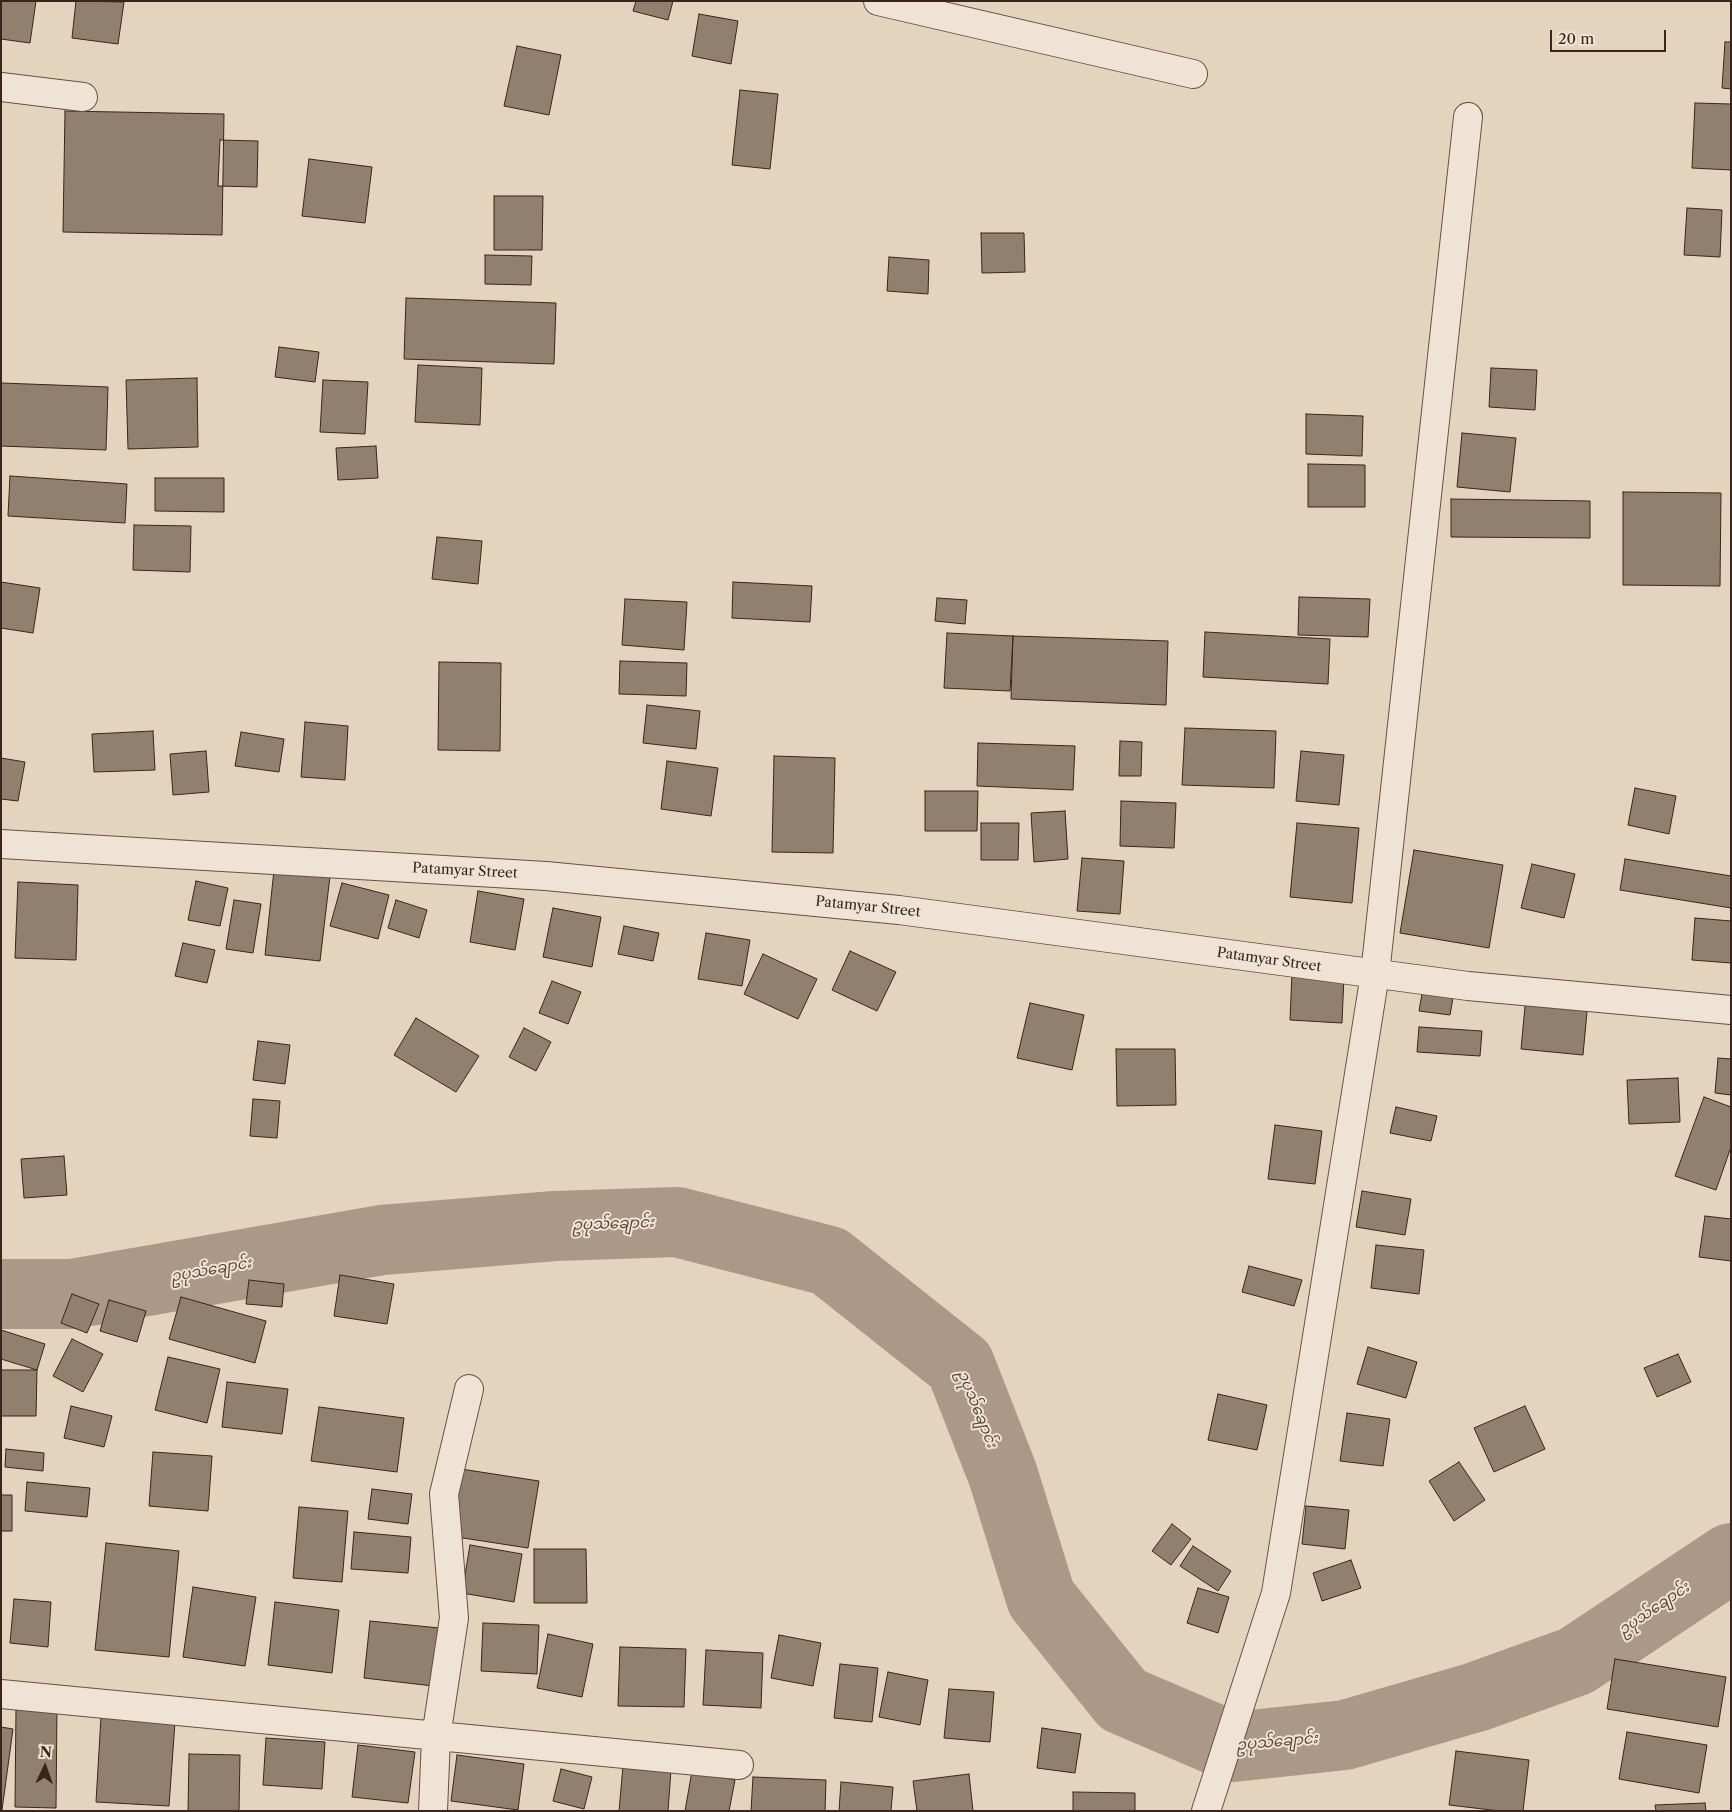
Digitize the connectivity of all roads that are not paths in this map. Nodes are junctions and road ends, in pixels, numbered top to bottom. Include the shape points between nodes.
1 (878, 1) edge
2 (1193, 74) dead end
3 (1, 87) edge
4 (83, 97) dead end
5 (1468, 117) dead end
6 (1, 844) edge
7 (1375, 974) junction
8 (1731, 1010) edge
9 (469, 1389) dead end
10 (1, 1694) edge
11 (436, 1737) junction
12 (738, 1765) dead end
13 (1209, 1801) edge
14 (433, 1811) edge

1 - 2 street
3 - 4 street
5 - 7 street
6 - 7 street, Patamyar Street via 546,876 899,910
7 - 8 street, Patamyar Street via 1468,986
7 - 13 street via 1276,1593
9 - 11 street via 444,1494 454,1618
10 - 11 street
11 - 12 street
11 - 14 street

